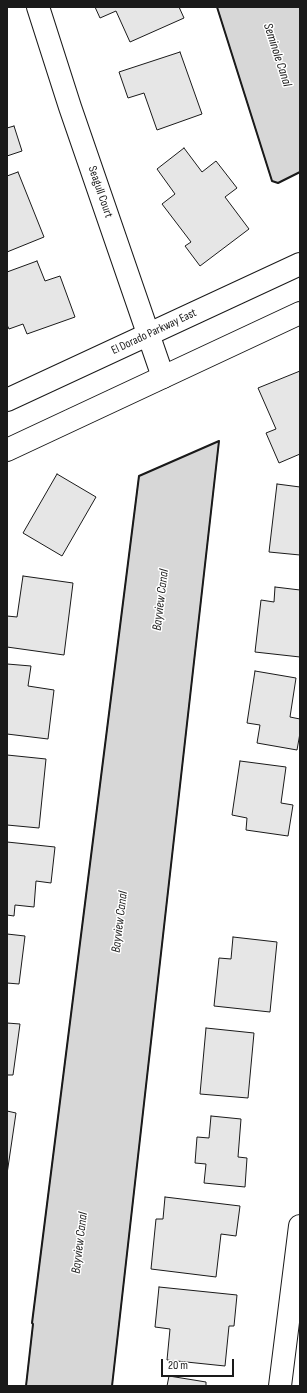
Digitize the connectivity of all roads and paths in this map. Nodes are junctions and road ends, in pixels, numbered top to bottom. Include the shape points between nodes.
1 (38, 7) edge
2 (300, 264) edge
3 (300, 313) edge
4 (149, 335) junction
5 (163, 377) junction
6 (7, 400) edge
7 (7, 450) edge
8 (300, 1226) edge
9 (280, 1386) edge

1 - 4 street, Seagull Court
2 - 4 street, El Dorado Parkway East
3 - 5 street
4 - 5 street, Seagull Court
4 - 6 street, El Dorado Parkway East
5 - 7 street
8 - 9 street

